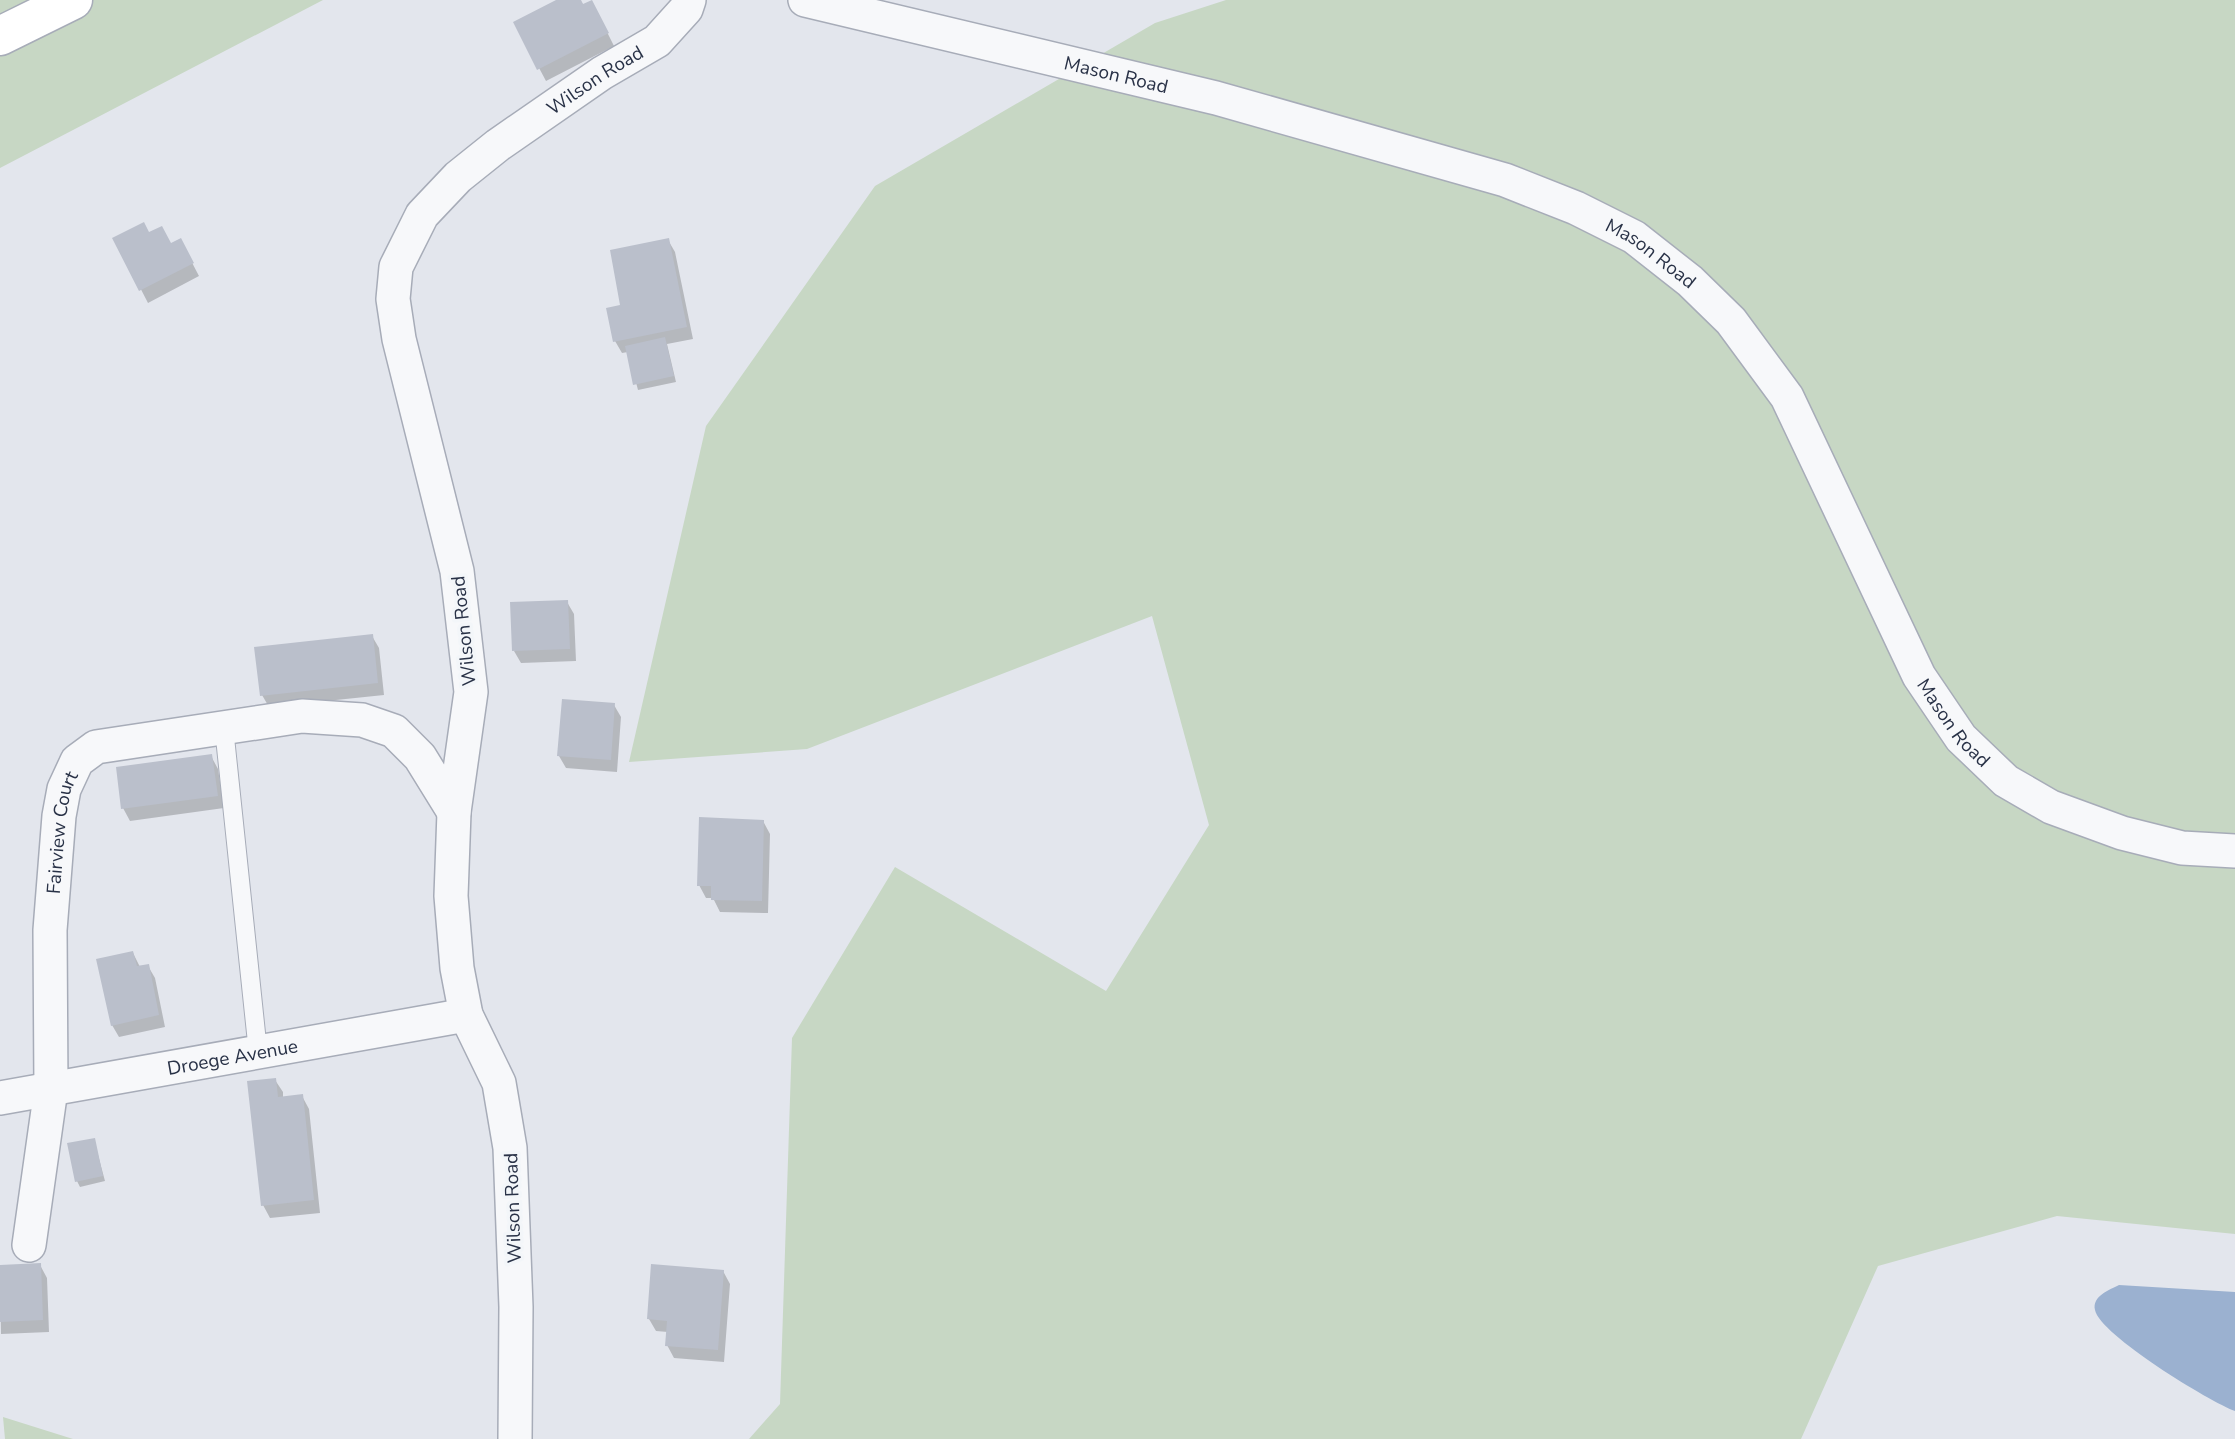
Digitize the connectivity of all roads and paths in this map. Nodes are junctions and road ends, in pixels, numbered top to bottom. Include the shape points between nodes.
1 (73, 0) edge
2 (689, 0) edge
3 (805, 0) edge
4 (0, 36) edge
5 (224, 728) junction
6 (454, 812) junction
7 (2235, 851) edge
8 (466, 1015) junction
9 (258, 1052) junction
10 (51, 1089) junction
11 (0, 1098) edge
12 (29, 1245) dead end
13 (515, 1439) edge

1 - 4 main road
2 - 6 street, Wilson Road via 657,41 603,73 458,177 422,215 396,267 393,299 399,339 457,571 471,692
3 - 7 street, Mason Road via 1216,97 1505,180 1634,237 1731,321 1787,397 1919,676 1961,738 2006,781 2052,807 2122,833 2182,848
5 - 6 street, Fairview Court via 302,716 362,720 394,732 420,757
5 - 9 lane
5 - 10 street, Fairview Court via 96,747 73,770 59,816 50,930
6 - 8 street, Wilson Road via 451,896
8 - 9 street, Droege Avenue
8 - 13 street, Wilson Road via 499,1083 510,1148
9 - 10 street, Droege Avenue
10 - 11 street, Droege Avenue
10 - 12 street, Fairview Court

